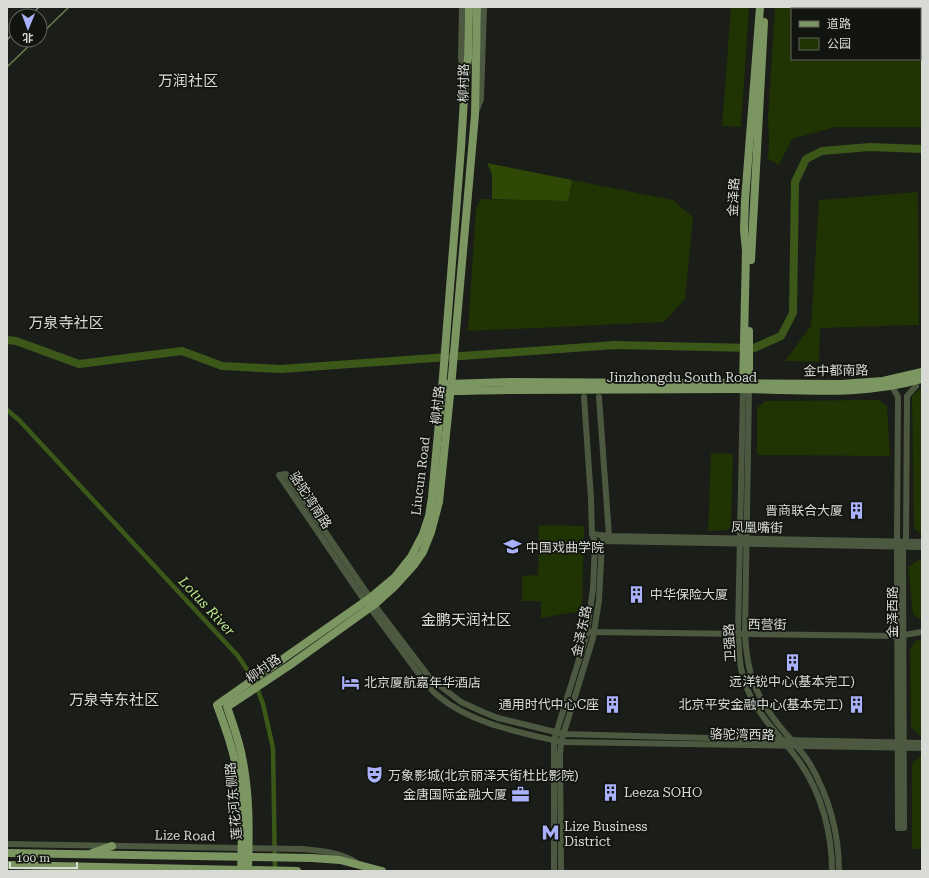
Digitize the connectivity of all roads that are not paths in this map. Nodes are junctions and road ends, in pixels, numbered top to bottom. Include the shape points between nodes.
1 (462, 7) edge
2 (469, 7) edge
3 (477, 7) edge
4 (484, 7) edge
5 (760, 7) edge
6 (765, 7) edge
7 (465, 82) junction
8 (475, 115) junction
9 (747, 333) junction
10 (448, 369) junction
11 (922, 372) edge
12 (919, 383) edge
13 (746, 386) junction
14 (446, 388) junction
15 (894, 390) dead end
16 (584, 397) dead end
17 (599, 397) dead end
18 (592, 534) junction
19 (609, 536) junction
20 (740, 540) junction
21 (747, 540) junction
22 (602, 541) junction
23 (922, 542) edge
24 (594, 543) junction
25 (901, 544) junction
26 (922, 547) edge
27 (370, 602) junction
28 (590, 632) junction
29 (922, 632) edge
30 (738, 634) junction
31 (745, 634) junction
32 (900, 636) junction
33 (248, 689) junction
34 (217, 705) joint
35 (227, 707) joint
36 (556, 733) junction
37 (563, 734) junction
38 (554, 740) junction
39 (783, 740) junction
40 (561, 742) junction
41 (790, 743) junction
42 (922, 743) edge
43 (900, 745) junction
44 (796, 746) junction
45 (922, 748) edge
46 (901, 828) dead end
47 (7, 844) edge
48 (112, 846) junction
49 (248, 848) junction
50 (7, 853) edge
51 (85, 855) junction
52 (249, 857) junction
53 (7, 865) edge
54 (360, 865) junction
55 (77, 867) junction
56 (247, 870) edge
57 (94, 871) edge
58 (293, 871) edge
59 (297, 871) edge
60 (382, 871) edge
61 (554, 871) edge
62 (561, 871) edge
63 (832, 871) edge
64 (839, 871) edge

1 - 7 street via 461,58
2 - 7 main road
3 - 8 main road, 柳村路
4 - 8 street via 482,99
5 - 9 main road, 金泽路 via 745,196
6 - 9 main road, 金泽路
7 - 10 main road via 445,345
8 - 10 main road, 柳村路 via 454,345
9 - 13 main road, 金泽路
10 - 14 main road, 柳村路
11 - 13 main road, 金中都南路 via 890,380 856,383
12 - 13 main road, Jinzhongdu South Road via 842,391
12 - 25 street, 金泽西路 via 907,396
13 - 14 main road, Jinzhongdu South Road via 512,382
13 - 20 street, 卫强路
13 - 21 street, 卫强路
14 - 27 main road, Liucun Road via 429,516 423,534 403,568
15 - 25 street, 金泽西路 via 898,397
16 - 18 street, 金泽东路
17 - 19 street
18 - 19 street, 凤凰嘴街
18 - 24 street, 金泽东路
19 - 20 street, 凤凰嘴街
19 - 22 street
20 - 21 street, 凤凰嘴街
20 - 22 street, 凤凰嘴街
20 - 30 street, 卫强路
21 - 25 street, 凤凰嘴街
21 - 31 street, 卫强路
22 - 24 street, 凤凰嘴街
22 - 28 street, 金泽东路 via 600,587
23 - 25 street, 凤凰嘴街
24 - 28 street, 金泽东路
25 - 26 street, 凤凰嘴街
25 - 32 street, 金泽西路
27 - 27 street, 骆驼湾南路 via 286,474 279,475
27 - 33 main road, Liucun Road
27 - 36 street, 骆驼湾南路 via 430,678 448,693 461,702 498,718
27 - 38 street, 骆驼湾南路 via 419,674 444,700 462,712 489,723
28 - 30 street, 西营街
28 - 36 street, 金泽东路
28 - 37 street, 金泽东路 via 591,645
29 - 32 street, 西营街
30 - 31 street, 西营街
30 - 39 street, 卫强路 via 741,668 747,687 756,706
31 - 32 street, 西营街
31 - 41 street, 卫强路 via 748,665 757,692
32 - 43 street, 金泽西路
33 - 34 main road, Liucun Road
33 - 35 main road, 柳村路
34 - 49 main road, 莲花河东侧路 via 238,778
35 - 49 main road, 莲花河东侧路 via 242,756 246,779
36 - 37 street, 骆驼湾南路
36 - 38 street, 金泽东路
37 - 39 street, 骆驼湾西路
37 - 40 street, 金泽东路
38 - 40 street, 骆驼湾南路
38 - 61 street, 金泽东路
39 - 41 street, 卫强路
40 - 41 street, 骆驼湾西路
40 - 62 street, 金泽东路
41 - 43 street, 骆驼湾西路
41 - 44 street, 骆驼湾西路
41 - 63 street, 卫强路 via 819,799 832,851
42 - 43 street, 骆驼湾西路
43 - 44 street, 骆驼湾西路
43 - 45 street, 骆驼湾西路
43 - 46 street, 金泽西路
44 - 64 street via 809,763 828,804 839,851
47 - 48 street, Lize Road
48 - 49 street, Lize Road
48 - 51 main road
49 - 52 main road, 莲花河东侧路
49 - 54 street, Lize Road via 325,851 350,858
50 - 51 main road, Lize Road
51 - 52 main road, Lize Road
52 - 54 main road, Lize Road via 330,859
52 - 56 main road, 莲花河东侧路
53 - 55 main road
54 - 60 main road, Lize Road
55 - 56 main road
55 - 57 main road
56 - 58 main road
58 - 59 main road

